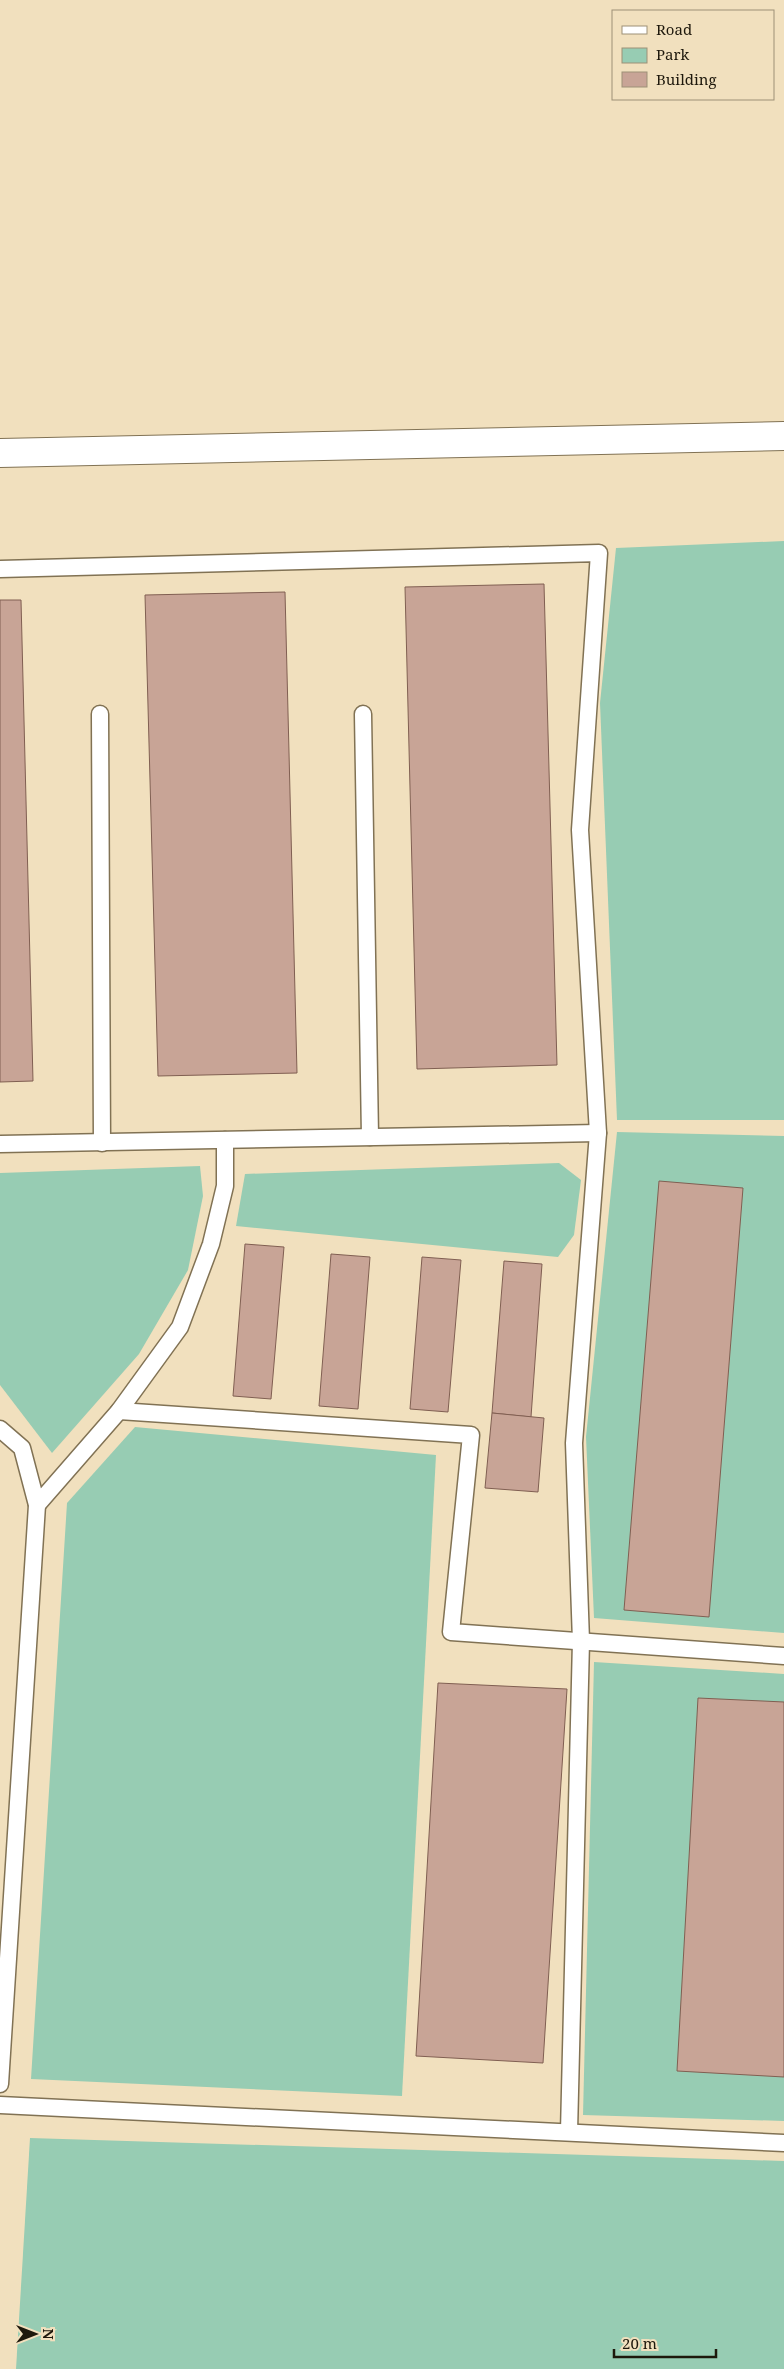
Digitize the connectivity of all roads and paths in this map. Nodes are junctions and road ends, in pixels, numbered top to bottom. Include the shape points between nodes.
1 (784, 436) edge
2 (0, 453) edge
3 (0, 568) edge
4 (100, 714) dead end
5 (363, 714) dead end
6 (598, 1133) junction
7 (370, 1137) junction
8 (225, 1140) junction
9 (102, 1142) junction
10 (0, 1144) edge
11 (119, 1411) junction
12 (0, 1429) edge
13 (37, 1505) junction
14 (581, 1641) junction
15 (784, 1656) edge
16 (0, 2084) edge
17 (0, 2105) edge
18 (569, 2132) junction
19 (784, 2143) edge

1 - 2 street
3 - 6 lane via 599,553 580,830
4 - 9 lane
5 - 7 lane
6 - 7 lane
6 - 14 lane via 574,1443
7 - 8 lane
8 - 9 lane
8 - 11 lane via 225,1186 211,1244 180,1327
9 - 10 lane
11 - 13 lane
11 - 14 lane via 471,1435 451,1632
12 - 13 lane via 22,1448
13 - 16 lane
14 - 15 lane
14 - 18 lane
17 - 18 lane
18 - 19 lane

